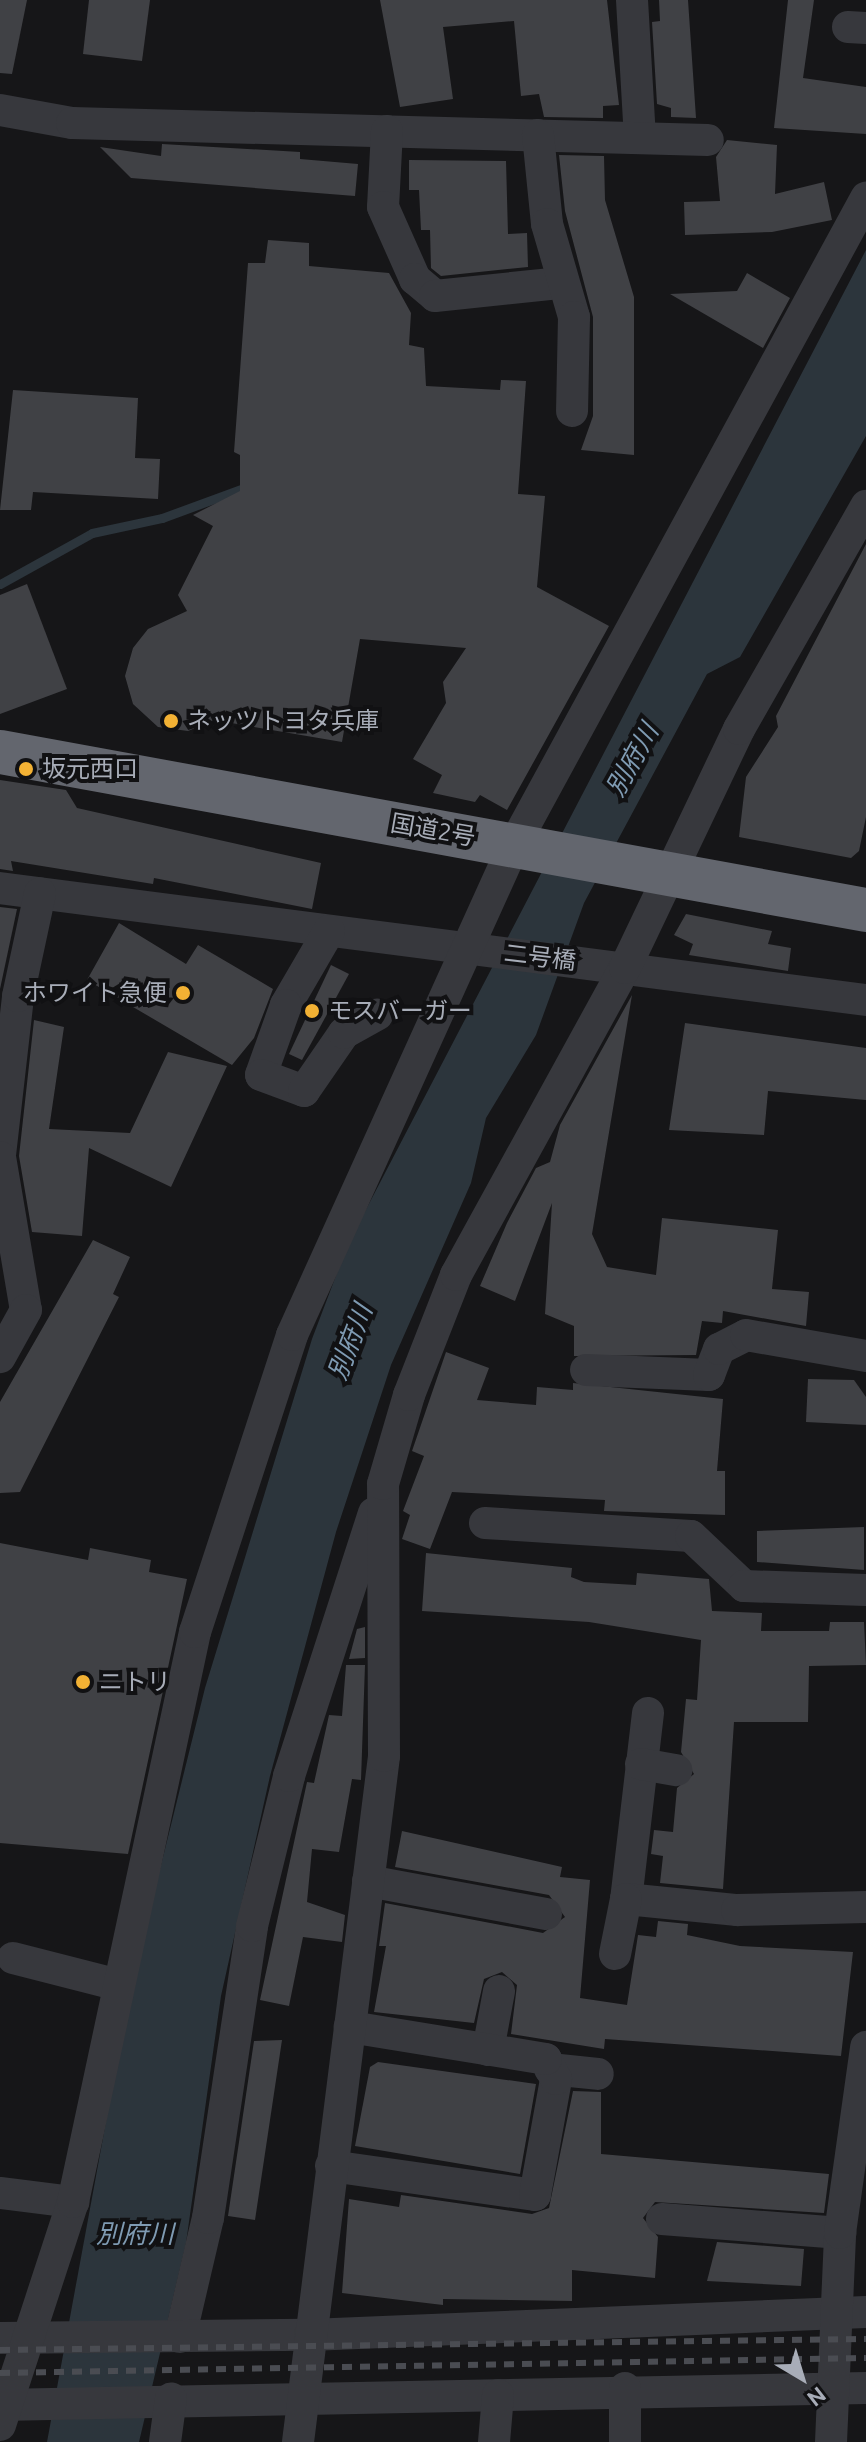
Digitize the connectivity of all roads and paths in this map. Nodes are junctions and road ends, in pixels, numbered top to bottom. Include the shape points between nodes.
1 (632, 0) edge
2 (0, 110) edge
3 (387, 131) junction
4 (538, 135) junction
5 (640, 138) junction
6 (708, 140) dead end
7 (866, 198) edge
8 (561, 283) junction
9 (572, 411) dead end
10 (866, 506) edge
11 (0, 752) edge
12 (523, 846) junction
13 (661, 872) junction
14 (0, 888) edge
15 (40, 893) junction
16 (866, 910) edge
17 (329, 931) junction
18 (472, 948) junction
19 (614, 966) junction
20 (866, 1000) edge
21 (377, 1015) dead end
22 (0, 1156) edge
23 (7, 1236) edge
24 (866, 1356) edge
25 (0, 1357) edge
26 (586, 1370) dead end
27 (383, 1484) junction
28 (485, 1523) dead end
29 (866, 1590) edge
30 (648, 1713) dead end
31 (641, 1764) junction
32 (676, 1770) dead end
33 (368, 1881) junction
34 (626, 1899) junction
35 (866, 1907) edge
36 (546, 1914) dead end
37 (615, 1954) dead end
38 (13, 1958) dead end
39 (119, 1985) junction
40 (499, 1991) dead end
41 (350, 2027) junction
42 (866, 2047) edge
43 (488, 2050) junction
44 (550, 2069) junction
45 (598, 2074) dead end
46 (331, 2166) junction
47 (0, 2193) edge
48 (73, 2202) junction
49 (682, 2231) dead end
50 (840, 2233) junction
51 (866, 2312) edge
52 (833, 2313) junction
53 (310, 2335) junction
54 (180, 2337) junction
55 (26, 2338) edge
56 (625, 2388) junction
57 (866, 2388) edge
58 (831, 2389) junction
59 (498, 2395) junction
60 (303, 2396) junction
61 (171, 2398) junction
62 (1, 2412) edge
63 (165, 2442) edge
64 (298, 2442) edge
65 (494, 2442) edge
66 (625, 2442) edge
67 (831, 2442) edge

1 - 5 street
2 - 3 street via 72,123
3 - 4 street
3 - 8 street via 383,207 415,279 435,296
4 - 5 street
4 - 8 street
5 - 6 street
7 - 12 street
8 - 9 street via 574,317
10 - 13 street
11 - 12 highway, 国道2号
12 - 13 highway, 国道2号
12 - 18 street
13 - 16 highway, 国道2号
13 - 19 street
14 - 15 street, 二号橋
15 - 17 street, 二号橋
15 - 22 street via 18,996
17 - 18 street, 二号橋
17 - 21 street via 286,1005 261,1075 304,1091 344,1033
18 - 19 street, 二号橋
18 - 39 street via 292,1335 195,1632
19 - 20 street, 二号橋
19 - 27 street via 456,1275
22 - 23 street
23 - 25 street via 26,1310
24 - 26 street via 746,1335 719,1349 709,1375
27 - 33 street via 384,1756
27 - 54 street via 289,1776 252,1926 208,2218
28 - 29 street via 691,1536 744,1586
30 - 31 street
31 - 32 street
31 - 34 street
33 - 36 street
33 - 41 street
34 - 35 street via 737,1910
34 - 37 street
38 - 39 street
39 - 48 street
40 - 43 street
41 - 43 street
41 - 46 street
42 - 50 street
43 - 44 street via 546,2059
44 - 45 street
44 - 46 street via 556,2079 535,2195
46 - 53 street
47 - 48 street
48 - 55 street
49 - 50 street
50 - 52 street
51 - 52 street
52 - 53 street
52 - 58 street
53 - 54 street
53 - 60 street
54 - 55 street
55 - 62 street
56 - 58 street
56 - 59 street
56 - 66 street
57 - 58 street
58 - 67 street
59 - 60 street
59 - 65 street
60 - 61 street
60 - 64 street
61 - 62 street via 43,2403
61 - 63 street

